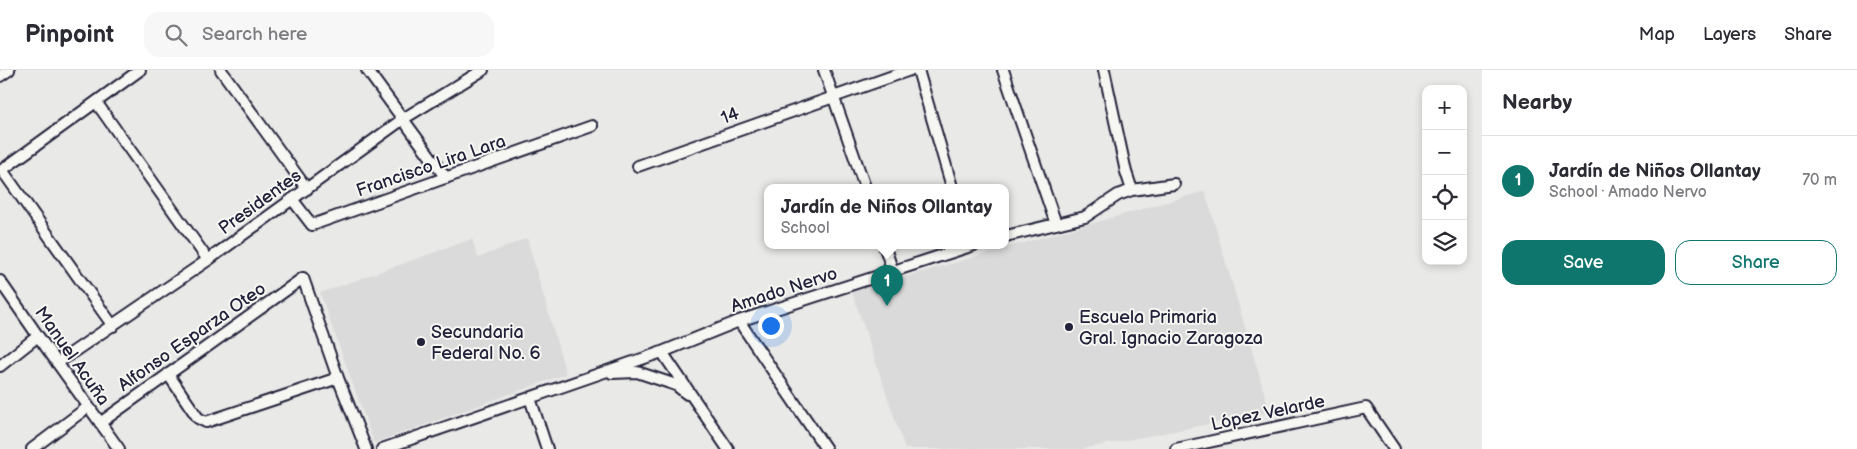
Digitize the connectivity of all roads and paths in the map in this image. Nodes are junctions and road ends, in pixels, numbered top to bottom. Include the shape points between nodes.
1 (9, 70) edge
2 (140, 70) edge
3 (220, 70) edge
4 (367, 70) edge
5 (483, 70) edge
6 (824, 70) edge
7 (910, 70) edge
8 (918, 70) edge
9 (1003, 70) edge
10 (1104, 70) edge
11 (0, 76) edge
12 (833, 97) junction
13 (96, 102) junction
14 (403, 120) junction
15 (592, 126) dead end
16 (638, 166) dead end
17 (446, 178) junction
18 (864, 184) edge
19 (951, 184) edge
20 (1174, 184) dead end
21 (307, 189) junction
22 (1132, 190) junction
23 (292, 199) junction
24 (1056, 224) junction
25 (1009, 235) edge
26 (885, 249) edge
27 (959, 249) edge
28 (208, 260) junction
29 (893, 272) junction
30 (0, 281) edge
31 (739, 321) junction
32 (113, 326) junction
33 (38, 336) junction
34 (662, 352) junction
35 (57, 363) junction
36 (0, 366) edge
37 (601, 373) junction
38 (168, 374) junction
39 (338, 378) junction
40 (530, 398) junction
41 (694, 399) junction
42 (88, 407) junction
43 (100, 422) junction
44 (32, 449) edge
45 (119, 449) edge
46 (366, 449) edge
47 (382, 449) edge
48 (547, 449) edge
49 (728, 449) edge
50 (826, 449) edge
51 (1176, 449) edge
52 (1394, 449) edge

1 - 11 street
2 - 13 street
3 - 21 street
4 - 14 street
5 - 14 street, Presidentes
6 - 12 street
7 - 12 street, 14
8 - 19 street
9 - 24 street
10 - 22 street
12 - 16 street, 14
12 - 18 street
13 - 28 street
13 - 32 street via 2,170
14 - 17 street
14 - 21 street, Presidentes
15 - 17 street, Francisco Lira Lara
17 - 23 street, Francisco Lira Lara via 312,225
20 - 22 street
21 - 23 street, Presidentes
22 - 24 street via 1085,217
23 - 28 street, Presidentes
24 - 25 street
26 - 29 street
27 - 29 street, Amado Nervo
28 - 32 street, Presidentes
29 - 31 street, Amado Nervo
30 - 33 street, Manuel Acuña
31 - 34 street, Amado Nervo
31 - 50 street
32 - 35 street, Presidentes
33 - 35 street, Manuel Acuña
33 - 36 street
34 - 37 street, Amado Nervo
34 - 41 street
35 - 42 street, Manuel Acuña
37 - 40 street, Amado Nervo
37 - 41 street via 636,372 676,385
38 - 39 street via 198,418 206,422
38 - 39 street, Alfonso Esparza Oteo via 303,278
38 - 43 street, Alfonso Esparza Oteo
39 - 46 street
40 - 47 street, Amado Nervo
40 - 48 street
41 - 49 street
42 - 43 street, Manuel Acuña
42 - 44 street
43 - 45 street, Manuel Acuña
51 - 52 street, López Velarde via 1366,408

